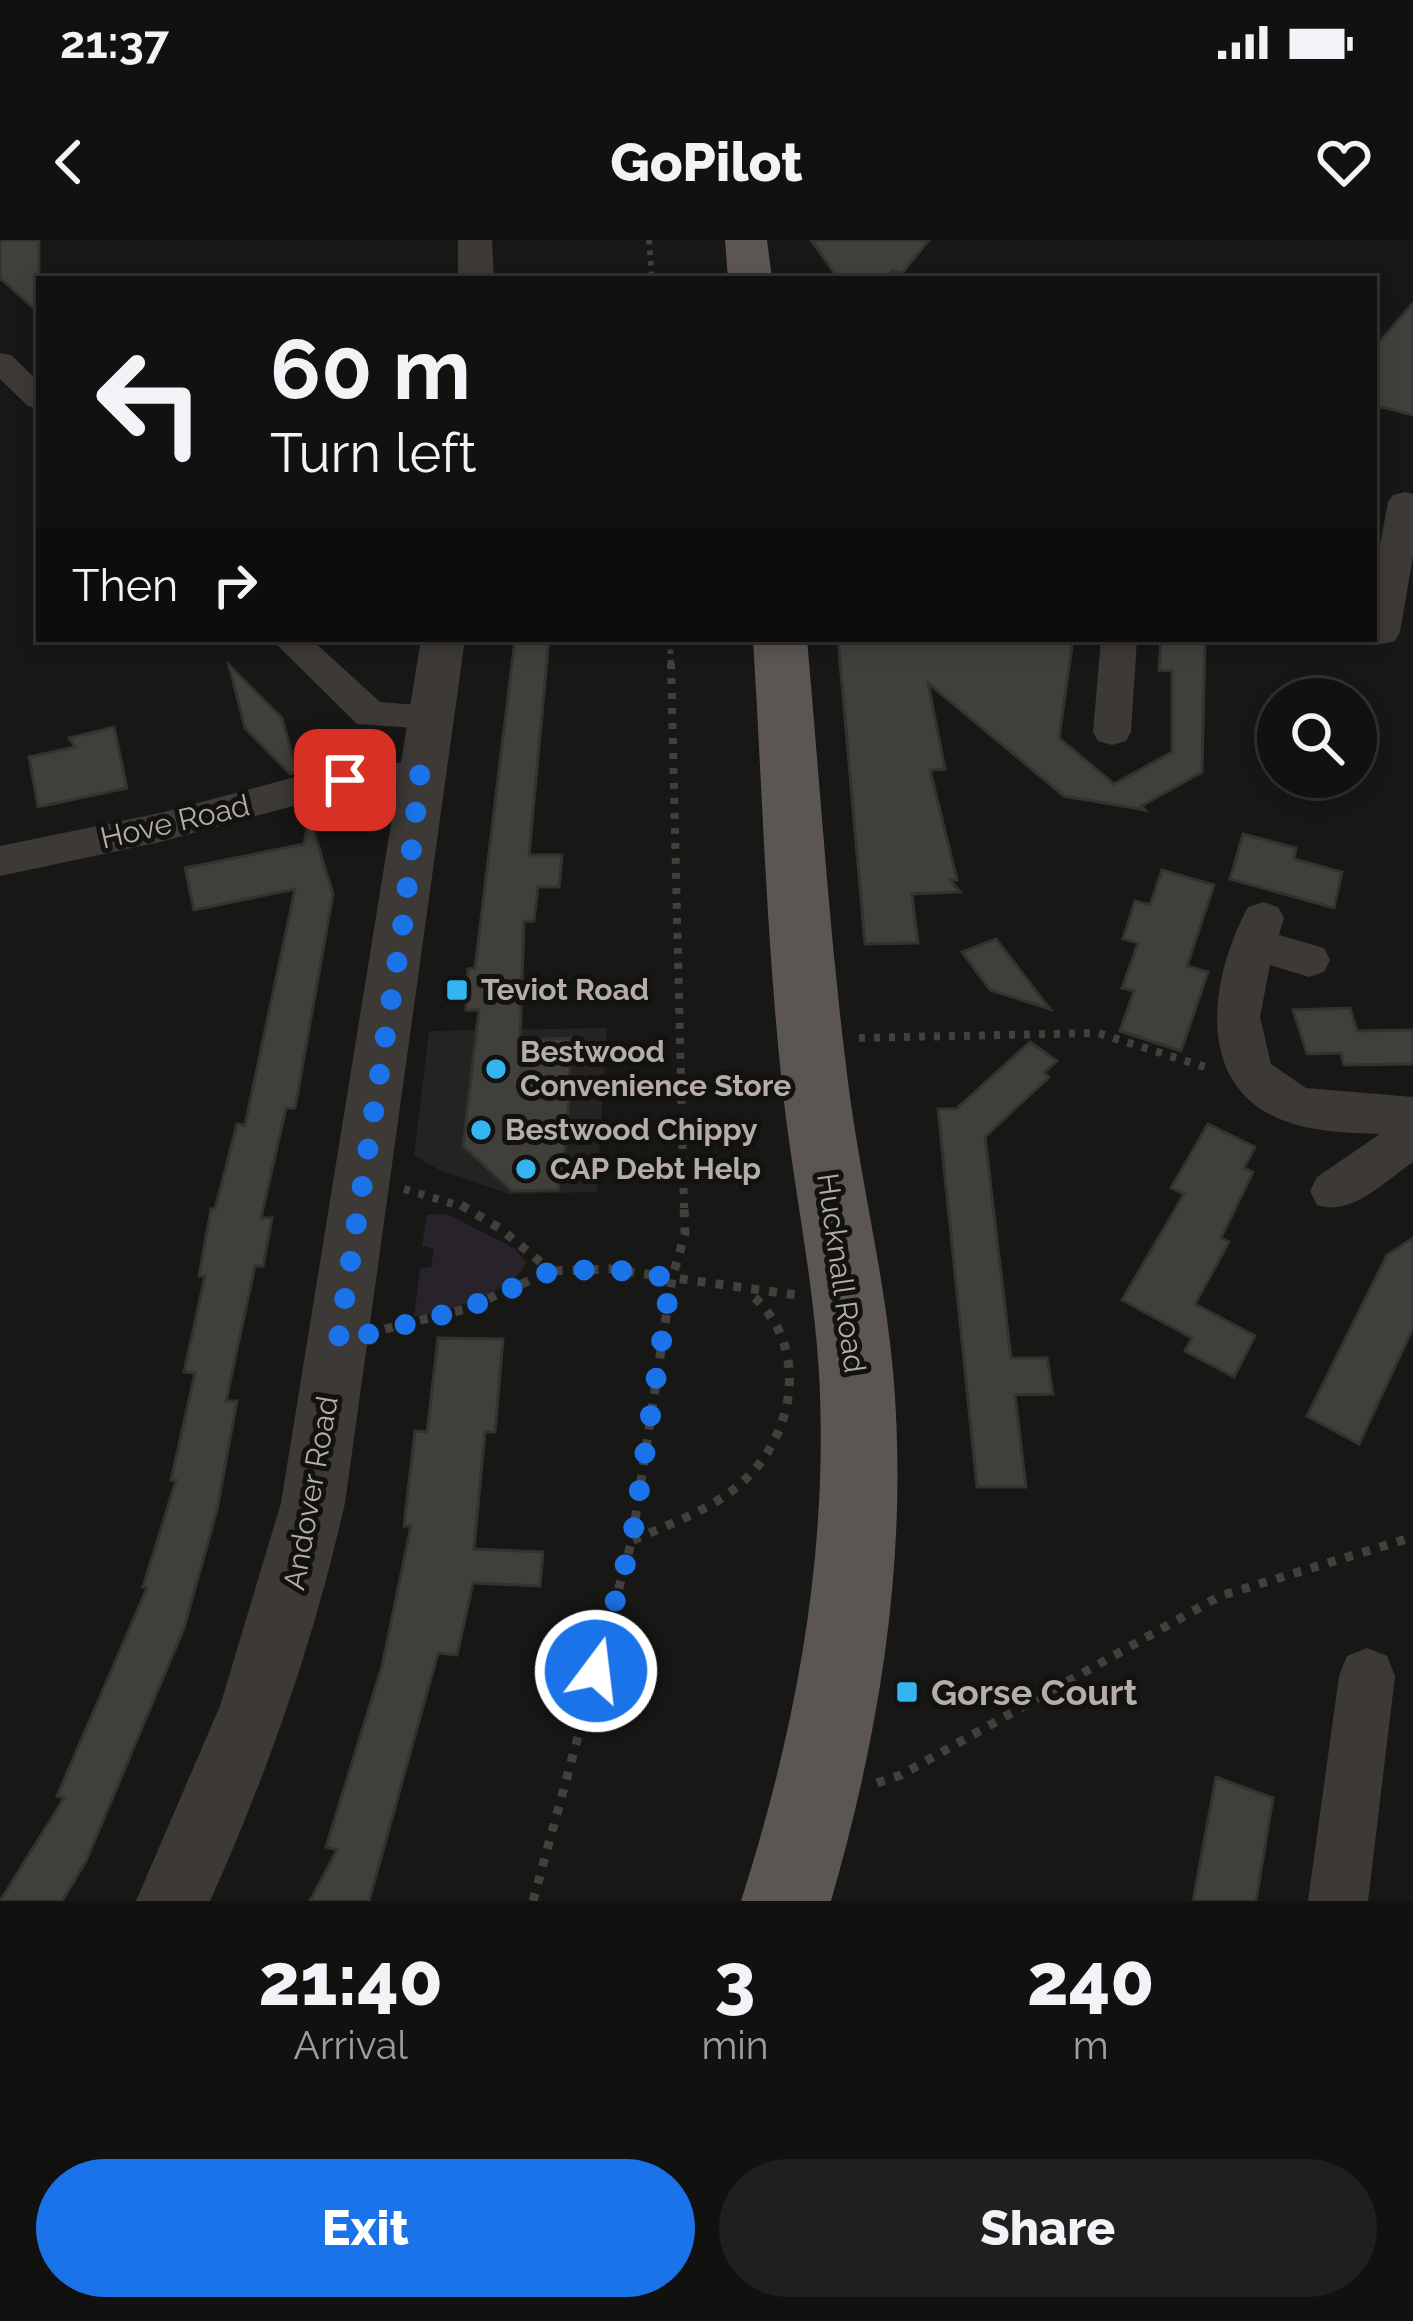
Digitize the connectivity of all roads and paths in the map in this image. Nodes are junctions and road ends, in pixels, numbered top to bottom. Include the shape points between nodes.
1 (475, 240) edge
2 (649, 240) edge
3 (746, 240) edge
4 (476, 276) edge
5 (652, 276) edge
6 (751, 276) edge
7 (0, 362) edge
8 (36, 397) edge
9 (1405, 502) dead end
10 (1406, 540) edge
11 (1381, 613) edge
12 (292, 642) edge
13 (441, 642) edge
14 (670, 642) edge
15 (780, 642) edge
16 (1120, 642) edge
17 (429, 716) junction
18 (1112, 732) dead end
19 (420, 775) junction
20 (0, 861) edge
21 (1309, 960) dead end
22 (810, 1040) junction
23 (1248, 1067) junction
24 (1413, 1116) edge
25 (1413, 1137) edge
26 (392, 1187) dead end
27 (1334, 1191) dead end
28 (551, 1271) junction
29 (671, 1278) junction
30 (338, 1342) junction
31 (1413, 1537) edge
32 (632, 1540) junction
33 (1367, 1676) dead end
34 (818, 1804) junction
35 (173, 1901) edge
36 (533, 1901) edge
37 (786, 1901) edge
38 (1338, 1901) edge

1 - 4 street
2 - 5 path
3 - 6 main road
7 - 8 street
9 - 10 street
10 - 11 street
12 - 17 street via 371,715
13 - 17 street, Andover Road
14 - 29 path via 685,1234
15 - 22 main road, Hucknall Road
16 - 18 street
17 - 19 street, Andover Road
19 - 20 street, Hove Road via 345,780
19 - 30 street, Andover Road
21 - 23 street via 1259,932 1238,1016
22 - 23 path via 1098,1033 1224,1073
22 - 34 main road, Hucknall Road via 850,1305 860,1468 852,1618
23 - 24 street via 1264,1088 1316,1113
25 - 27 street
26 - 28 path via 442,1193
28 - 29 path
28 - 30 path via 465,1309
29 - 32 path
29 - 32 path via 738,1286 767,1304 787,1341 790,1396 750,1476 710,1505
30 - 35 street, Andover Road via 290,1608
31 - 34 path via 1220,1596 901,1774
32 - 36 path
33 - 38 street
34 - 37 main road, Hucknall Road

